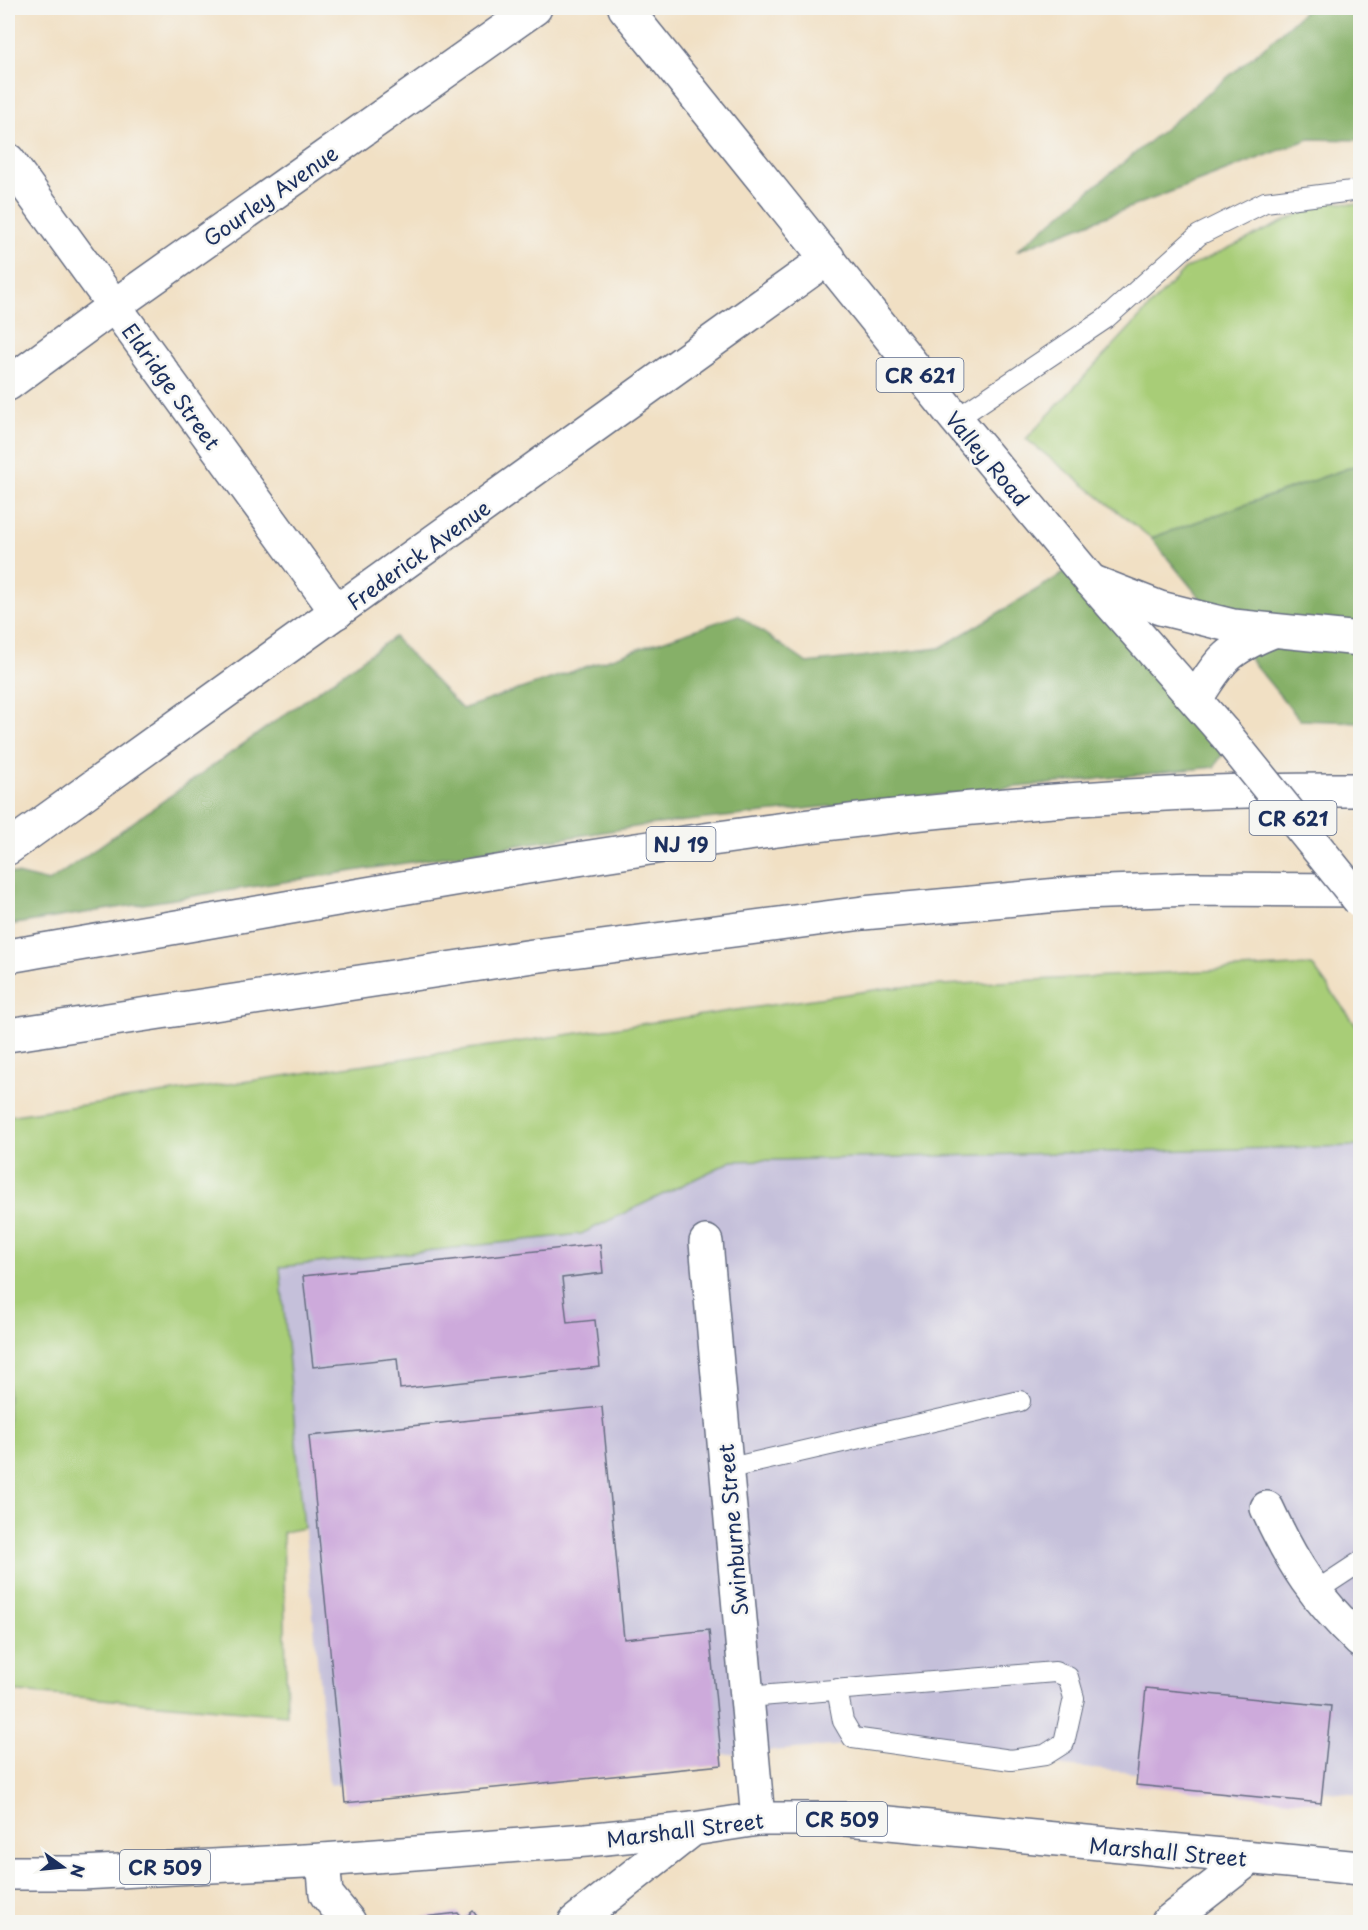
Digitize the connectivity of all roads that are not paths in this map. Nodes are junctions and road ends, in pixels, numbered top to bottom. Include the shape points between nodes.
1 (535, 8) edge
2 (625, 8) edge
3 (8, 160) edge
4 (1360, 190) edge
5 (828, 258) junction
6 (114, 306) junction
7 (8, 384) edge
8 (956, 419) junction
9 (1091, 581) junction
10 (337, 612) junction
11 (1274, 630) junction
12 (1360, 639) edge
13 (1196, 699) junction
14 (1360, 790) edge
15 (8, 848) edge
16 (1360, 890) edge
17 (1360, 901) edge
18 (8, 956) edge
19 (8, 1035) edge
20 (706, 1242) dead end
21 (1020, 1401) dead end
22 (726, 1469) junction
23 (1267, 1508) dead end
24 (1360, 1562) edge
25 (1313, 1593) junction
26 (1360, 1641) edge
27 (837, 1689) junction
28 (747, 1696) junction
29 (758, 1819) junction
30 (693, 1829) junction
31 (1250, 1858) junction
32 (323, 1860) junction
33 (1360, 1868) edge
34 (8, 1873) edge
35 (349, 1923) edge
36 (575, 1923) edge
37 (1168, 1923) edge

1 - 6 main road, Gourley Avenue
2 - 5 main road, Valley Road / CR 621
3 - 6 main road, Eldridge Street
4 - 8 lane via 1265,202 1199,235 1105,319
5 - 8 main road, Valley Road / CR 621
5 - 10 main road, Frederick Avenue
6 - 7 main road, Gourley Avenue
6 - 10 main road, Eldridge Street
8 - 9 main road, Valley Road / CR 621
9 - 11 main road via 1160,608 1233,626
9 - 13 main road, Valley Road / CR 621
10 - 15 main road, Frederick Avenue
11 - 12 main road
11 - 13 main road via 1240,644 1217,664
13 - 17 main road, Valley Road / CR 621, bridge
14 - 18 main road, NJ 19 via 1071,798 847,820 625,852
16 - 19 main road via 1080,893 875,911 532,956
20 - 22 main road, Swinburne Street
21 - 22 lane
22 - 28 main road, Swinburne Street
23 - 25 main road via 1289,1556
24 - 25 lane
25 - 26 main road
27 - 27 lane via 1055,1672 1068,1677 1074,1698 1064,1743 1045,1755 1011,1760 853,1738 843,1721
27 - 28 lane
28 - 29 main road, Swinburne Street
29 - 30 main road, Marshall Street / CR 509
29 - 31 main road, Marshall Street / CR 509 via 897,1822
30 - 32 main road, Marshall Street / CR 509
30 - 36 main road
31 - 33 main road, Marshall Street / CR 509
31 - 37 main road
32 - 34 main road, Marshall Street / CR 509 via 82,1873
32 - 35 main road via 326,1894

